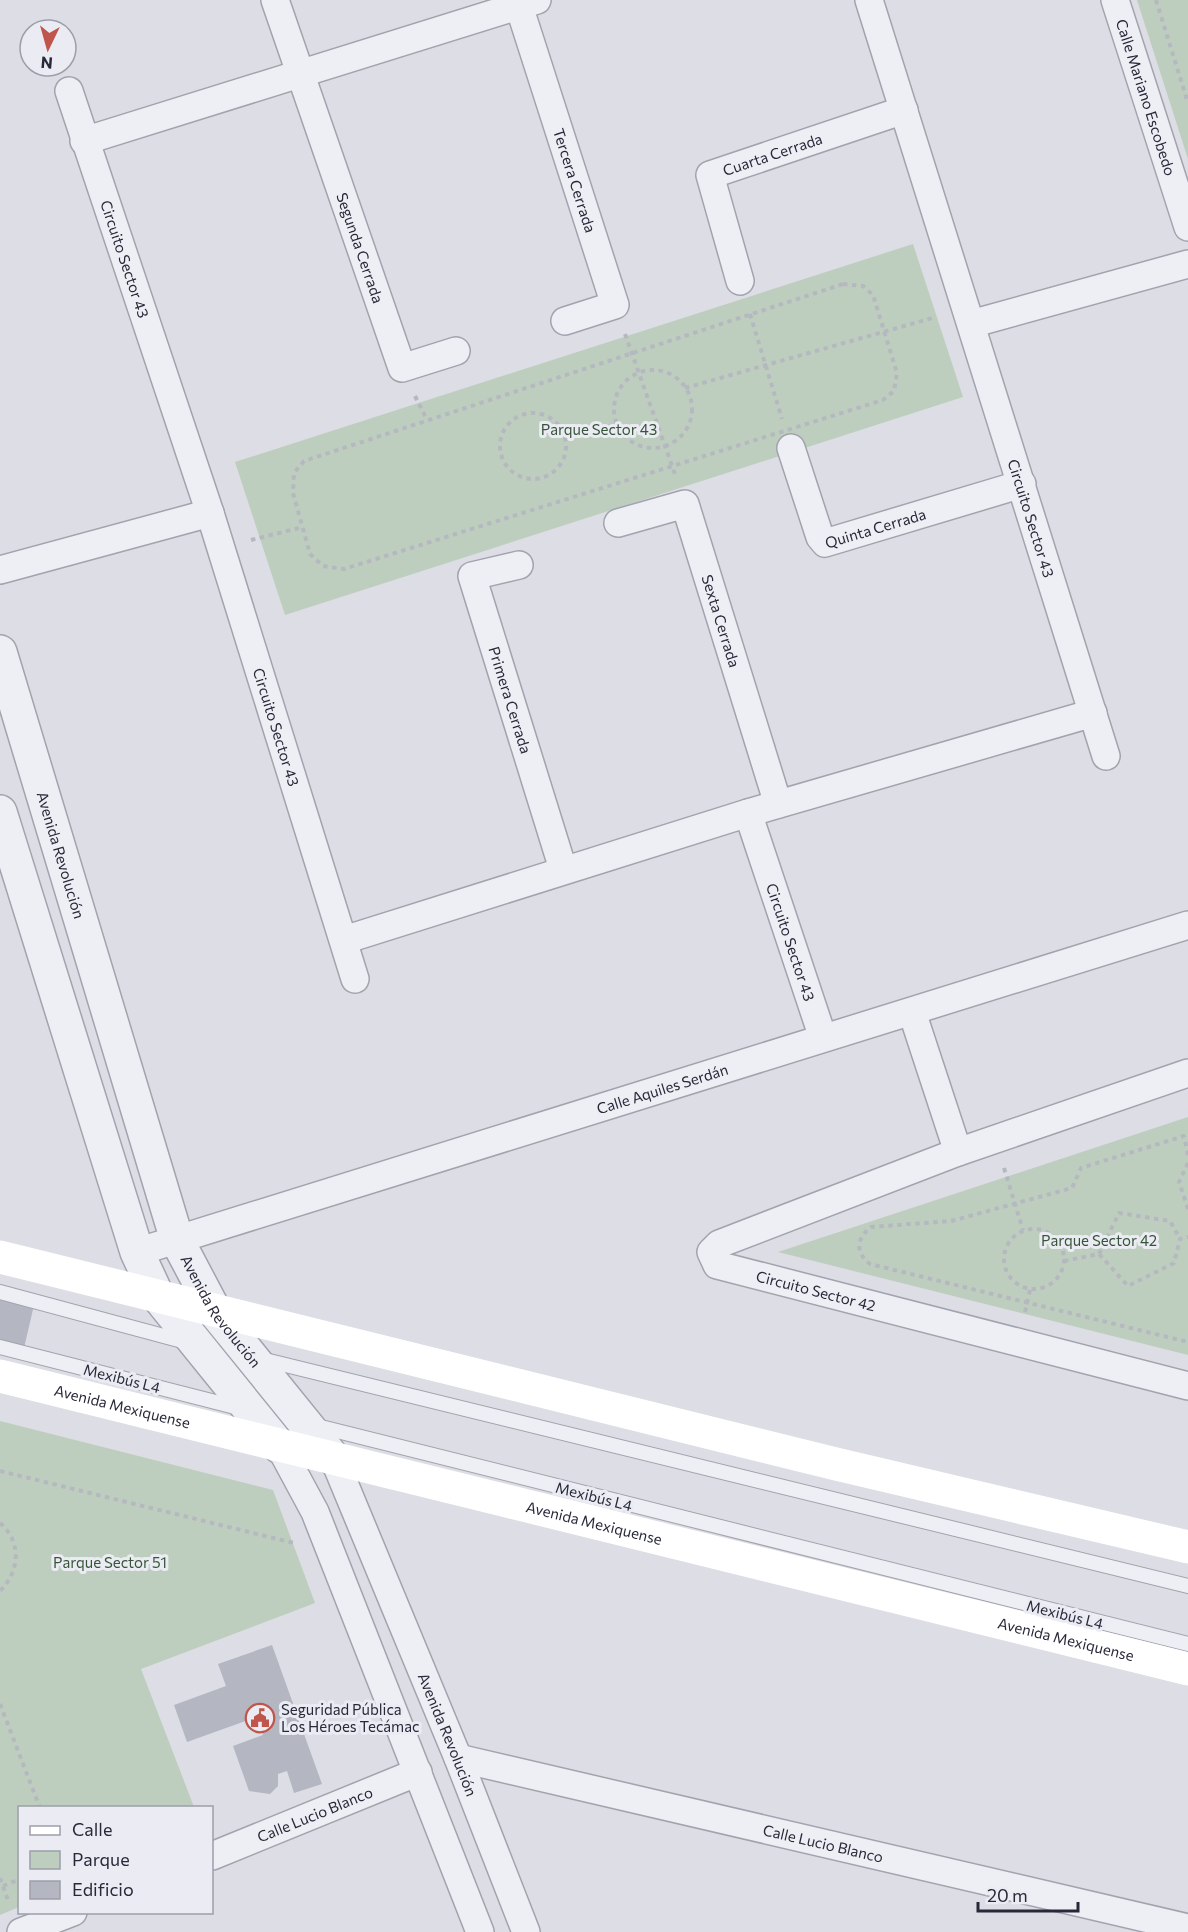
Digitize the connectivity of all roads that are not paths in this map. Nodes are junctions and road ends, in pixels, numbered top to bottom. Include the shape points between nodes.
1 (275, 0) edge
2 (869, 0) edge
3 (1115, 0) edge
4 (528, 3) edge
5 (300, 74) junction
6 (69, 91) dead end
7 (904, 110) junction
8 (84, 141) junction
9 (1188, 227) edge
10 (1188, 264) edge
11 (740, 281) road end
12 (968, 317) junction
13 (565, 321) dead end
14 (456, 351) dead end
15 (788, 440) road end
16 (1022, 484) junction
17 (210, 513) junction
18 (618, 524) dead end
19 (519, 565) dead end
20 (0, 570) edge
21 (0, 652) edge
22 (1093, 713) junction
23 (1106, 756) dead end
24 (778, 804) junction
25 (0, 813) edge
26 (748, 813) junction
27 (563, 869) junction
28 (1188, 925) edge
29 (344, 940) junction
30 (355, 979) dead end
31 (912, 1012) junction
32 (823, 1038) junction
33 (1188, 1073) edge
34 (958, 1152) junction
35 (177, 1240) junction
36 (137, 1252) junction
37 (0, 1257) edge
38 (0, 1292) edge
39 (157, 1295) junction
40 (215, 1312) junction
41 (0, 1347) edge
42 (223, 1350) junction
43 (0, 1376) edge
44 (1188, 1386) edge
45 (277, 1422) junction
46 (334, 1459) junction
47 (1188, 1547) edge
48 (1188, 1586) edge
49 (1188, 1644) edge
50 (1188, 1670) edge
51 (458, 1758) junction
52 (418, 1772) junction
53 (213, 1856) edge
54 (68, 1914) edge
55 (1188, 1928) edge
56 (21, 1932) edge
57 (480, 1932) edge
58 (526, 1932) edge

1 - 5 street
2 - 7 street, Circuito Sector 43
3 - 9 street, Calle Mariano Escobedo
4 - 5 street
4 - 13 street, Tercera Cerrada via 615,305
5 - 8 street
5 - 14 street, Segunda Cerrada via 402,368
6 - 8 street, Circuito Sector 43
7 - 11 street, Cuarta Cerrada via 710,175
7 - 12 street, Circuito Sector 43
8 - 17 street, Circuito Sector 43
10 - 12 street
12 - 16 street, Circuito Sector 43
15 - 16 street, Quinta Cerrada via 825,543
16 - 22 street, Circuito Sector 43
17 - 20 street
17 - 29 street, Circuito Sector 43
18 - 24 street, Sexta Cerrada via 685,504
19 - 27 street, Primera Cerrada via 472,576
21 - 35 street, Avenida Revolución
22 - 23 street, Circuito Sector 43
22 - 24 street
24 - 26 street
25 - 36 street, Avenida Revolución
26 - 27 street
26 - 32 street, Circuito Sector 43
27 - 29 street
28 - 31 street, Calle Aquiles Serdán
29 - 30 street, Circuito Sector 43
31 - 32 street, Calle Aquiles Serdán
31 - 34 street
32 - 35 street, Calle Aquiles Serdán
33 - 34 street, Circuito Sector 42
34 - 44 street, Circuito Sector 42 via 719,1244 711,1252 717,1265
35 - 36 street, Calle Aquiles Serdán
35 - 40 street, Avenida Revolución
36 - 39 street, Avenida Revolución
37 - 39 main road
38 - 42 lane
39 - 40 main road
39 - 42 street, Avenida Revolución
40 - 42 street, Avenida Revolución
40 - 47 main road
41 - 45 lane, Mexibús L4
42 - 45 street, Avenida Revolución
42 - 45 street, Avenida Revolución
42 - 48 lane
43 - 45 main road, Avenida Mexiquense
45 - 46 main road, Avenida Mexiquense
45 - 49 lane, Mexibús L4
45 - 52 street, Avenida Revolución
46 - 50 main road, Avenida Mexiquense
46 - 51 street, Avenida Revolución
51 - 55 street, Calle Lucio Blanco
51 - 58 street, Avenida Revolución
52 - 53 street, Calle Lucio Blanco
52 - 57 street, Avenida Revolución
54 - 56 street

